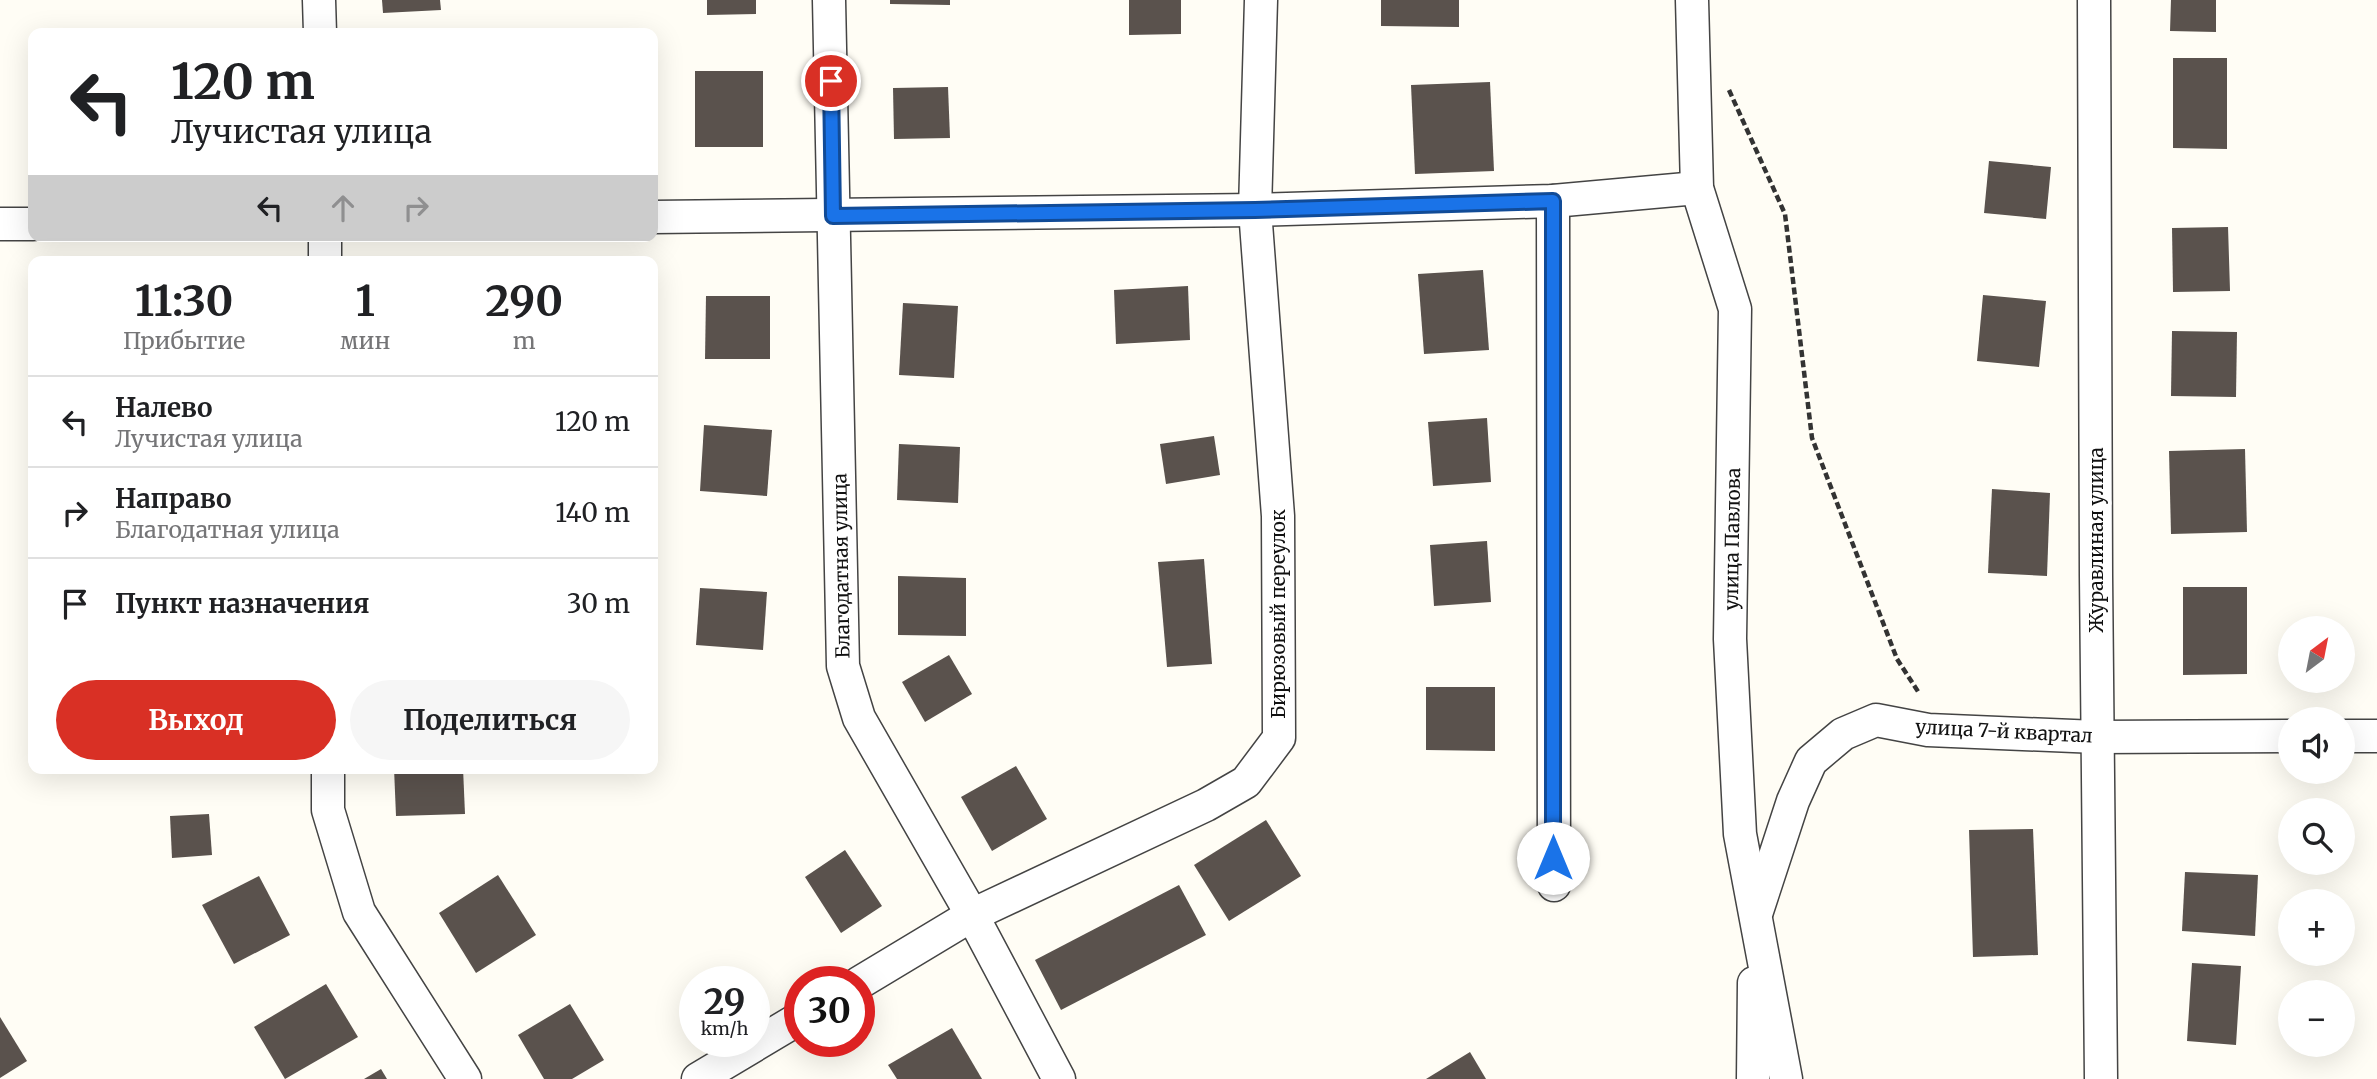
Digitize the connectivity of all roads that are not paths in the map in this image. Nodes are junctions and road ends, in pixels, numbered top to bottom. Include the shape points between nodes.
1 (319, 0) edge
2 (830, 0) edge
3 (1261, 0) edge
4 (1692, 0) edge
5 (2094, 0) edge
6 (320, 28) edge
7 (1697, 188) junction
8 (1553, 201) junction
9 (1255, 210) junction
10 (833, 216) junction
11 (658, 217) edge
12 (0, 224) edge
13 (28, 224) edge
14 (2278, 736) edge
15 (2355, 736) edge
16 (2377, 736) edge
17 (2097, 737) junction
18 (328, 774) edge
19 (1553, 885) dead end
20 (972, 915) junction
21 (1755, 915) junction
22 (875, 973) edge
23 (784, 1028) edge
24 (465, 1079) edge
25 (698, 1079) edge
26 (1059, 1079) edge
27 (1752, 1079) edge
28 (1786, 1079) edge
29 (2101, 1079) edge

1 - 6 street
2 - 10 street, Благодатная улица
3 - 9 street, Бирюзовый переулок
4 - 7 street, улица Павлова
5 - 17 street, Журавлиная улица
7 - 8 street
7 - 21 street, улица Павлова via 1735,309 1730,639 1740,834
8 - 9 street
8 - 19 street
9 - 10 street
9 - 20 street, Бирюзовый переулок via 1278,516 1279,738 1246,782
10 - 11 street
10 - 20 street, Благодатная улица via 842,666 859,718
12 - 13 street
14 - 17 street, улица 7-й квартал
15 - 16 street
17 - 21 street, улица 7-й квартал via 1928,730 1876,720 1843,734 1811,761
17 - 29 street, Журавлиная улица
18 - 24 street via 328,810 359,912
20 - 22 street, Бирюзовый переулок
20 - 26 street, Благодатная улица
21 - 27 street
21 - 28 street, улица Павлова
23 - 25 street

